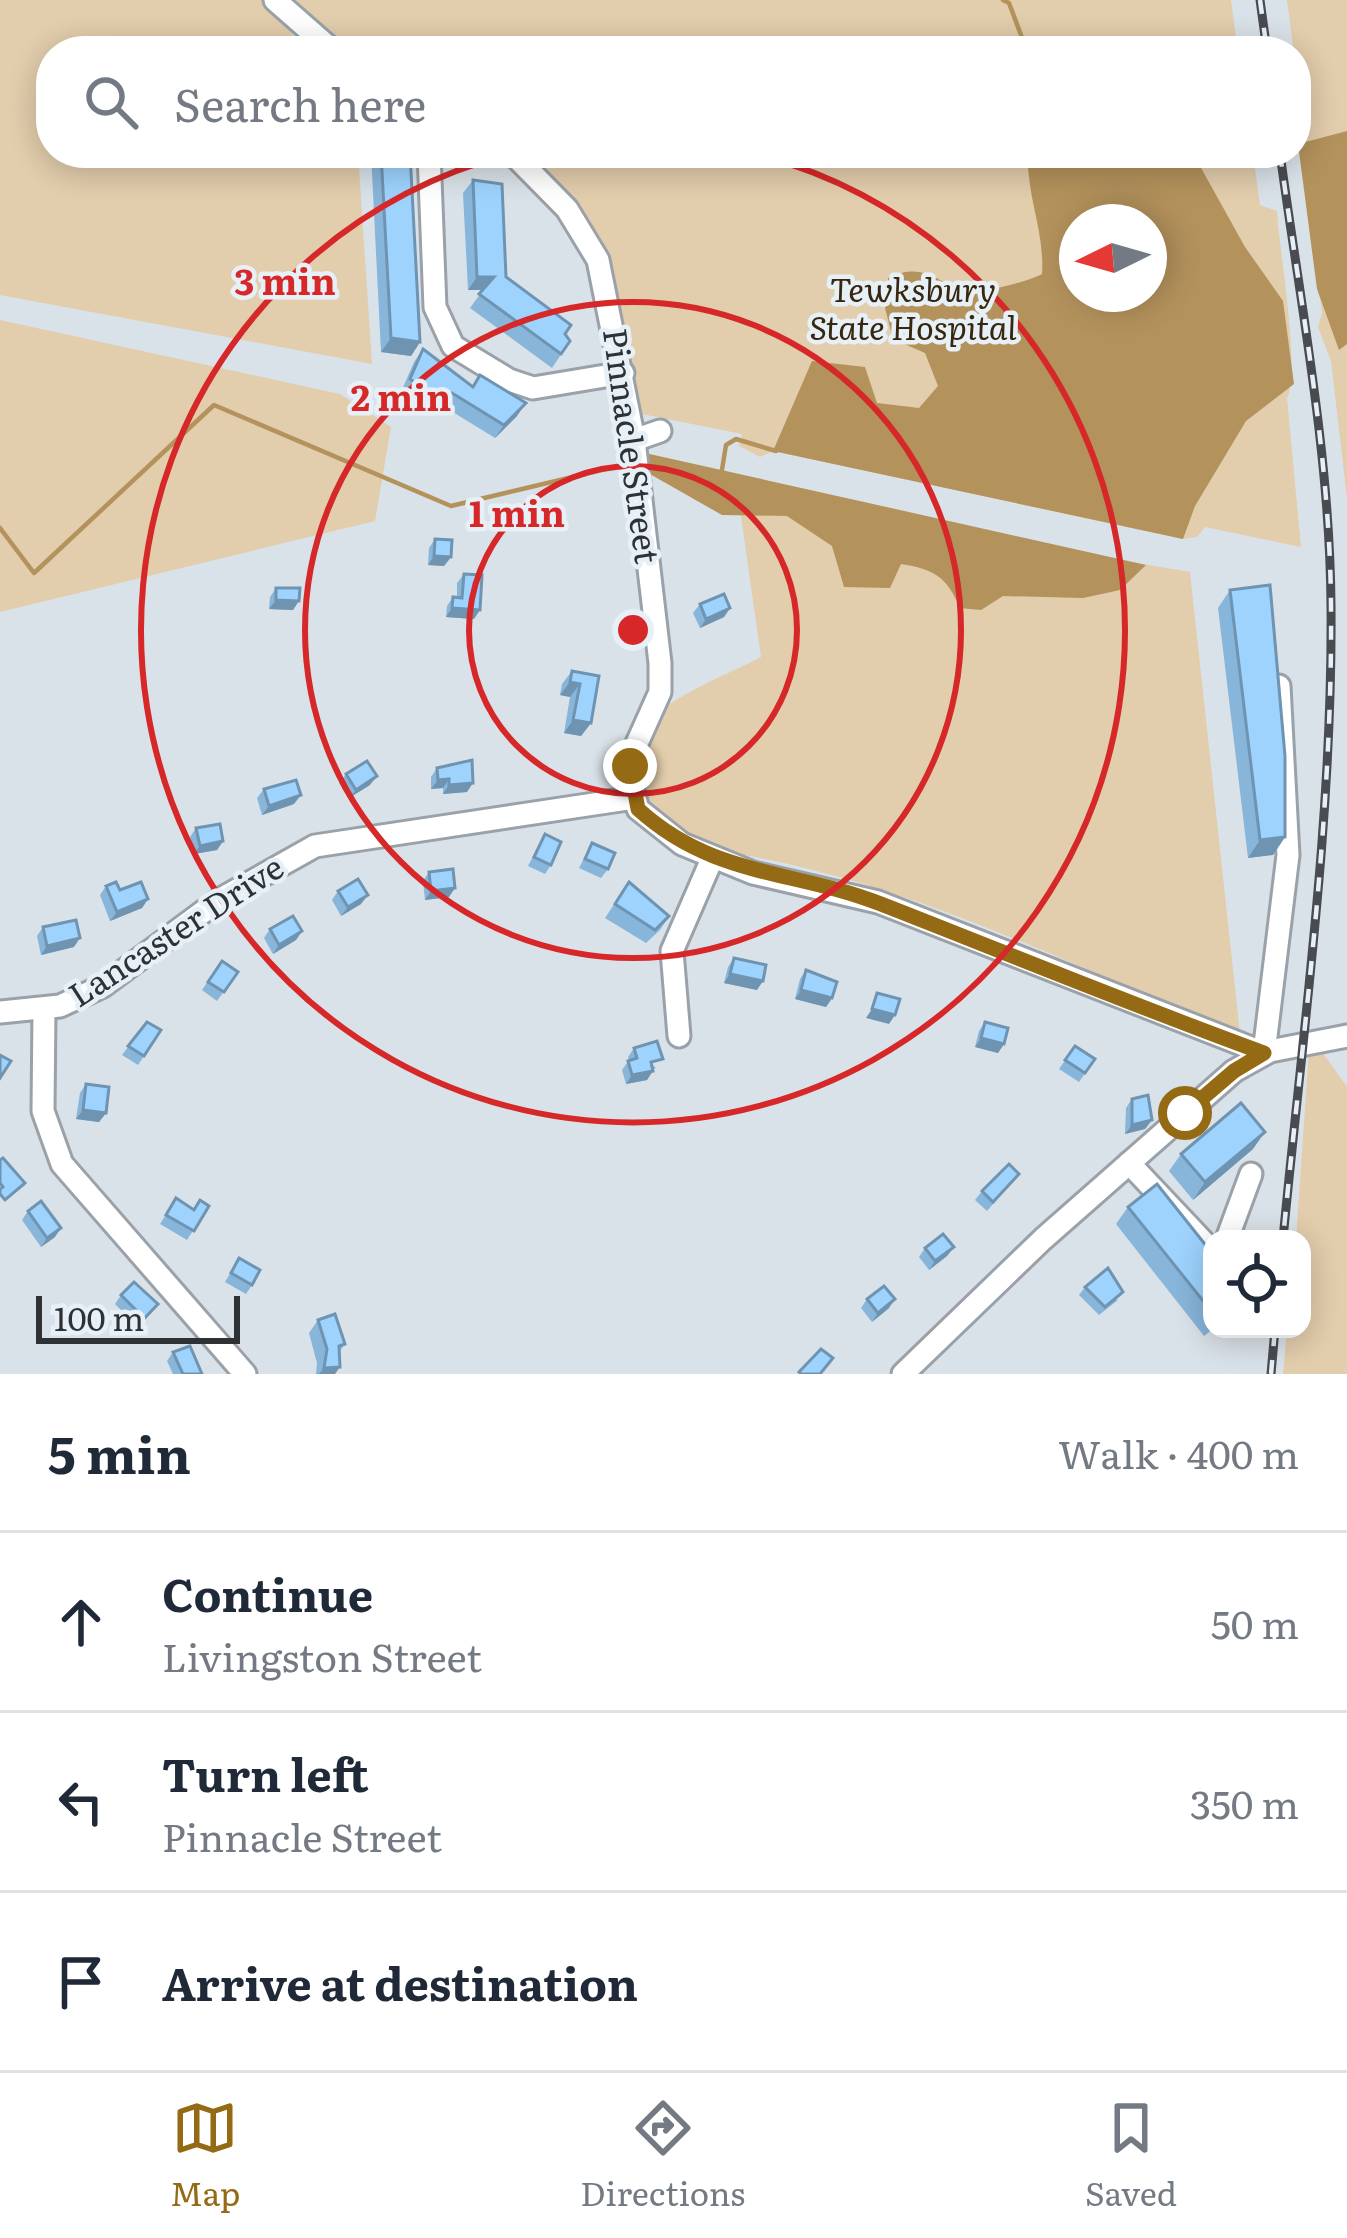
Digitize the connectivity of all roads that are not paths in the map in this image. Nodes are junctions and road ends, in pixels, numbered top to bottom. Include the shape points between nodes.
1 (274, 0) edge
2 (316, 36) edge
3 (430, 168) edge
4 (529, 168) edge
5 (623, 373) junction
6 (660, 431) dead end
7 (634, 440) junction
8 (1276, 655) edge
9 (634, 798) junction
10 (712, 859) junction
11 (44, 1010) junction
12 (0, 1012) edge
13 (679, 1036) dead end
14 (1347, 1036) edge
15 (1264, 1053) junction
16 (1129, 1163) junction
17 (1251, 1174) dead end
18 (1230, 1230) edge
19 (1203, 1241) edge
20 (245, 1374) edge
21 (903, 1374) edge

1 - 2 street
3 - 5 street via 435,307 453,346 533,388
4 - 5 street, Pinnacle Street via 587,237
5 - 7 street, Pinnacle Street
6 - 7 street
7 - 9 street, Pinnacle Street via 661,692 634,750
8 - 15 street via 1288,855
9 - 10 street via 651,821
9 - 11 street, Lancaster Drive via 315,846 219,900 103,986
10 - 13 street via 672,951
10 - 15 street via 878,902
11 - 12 street, Lancaster Drive
11 - 20 street via 40,1089 62,1164
14 - 15 street
15 - 16 street
16 - 19 street
16 - 21 street
17 - 18 street

